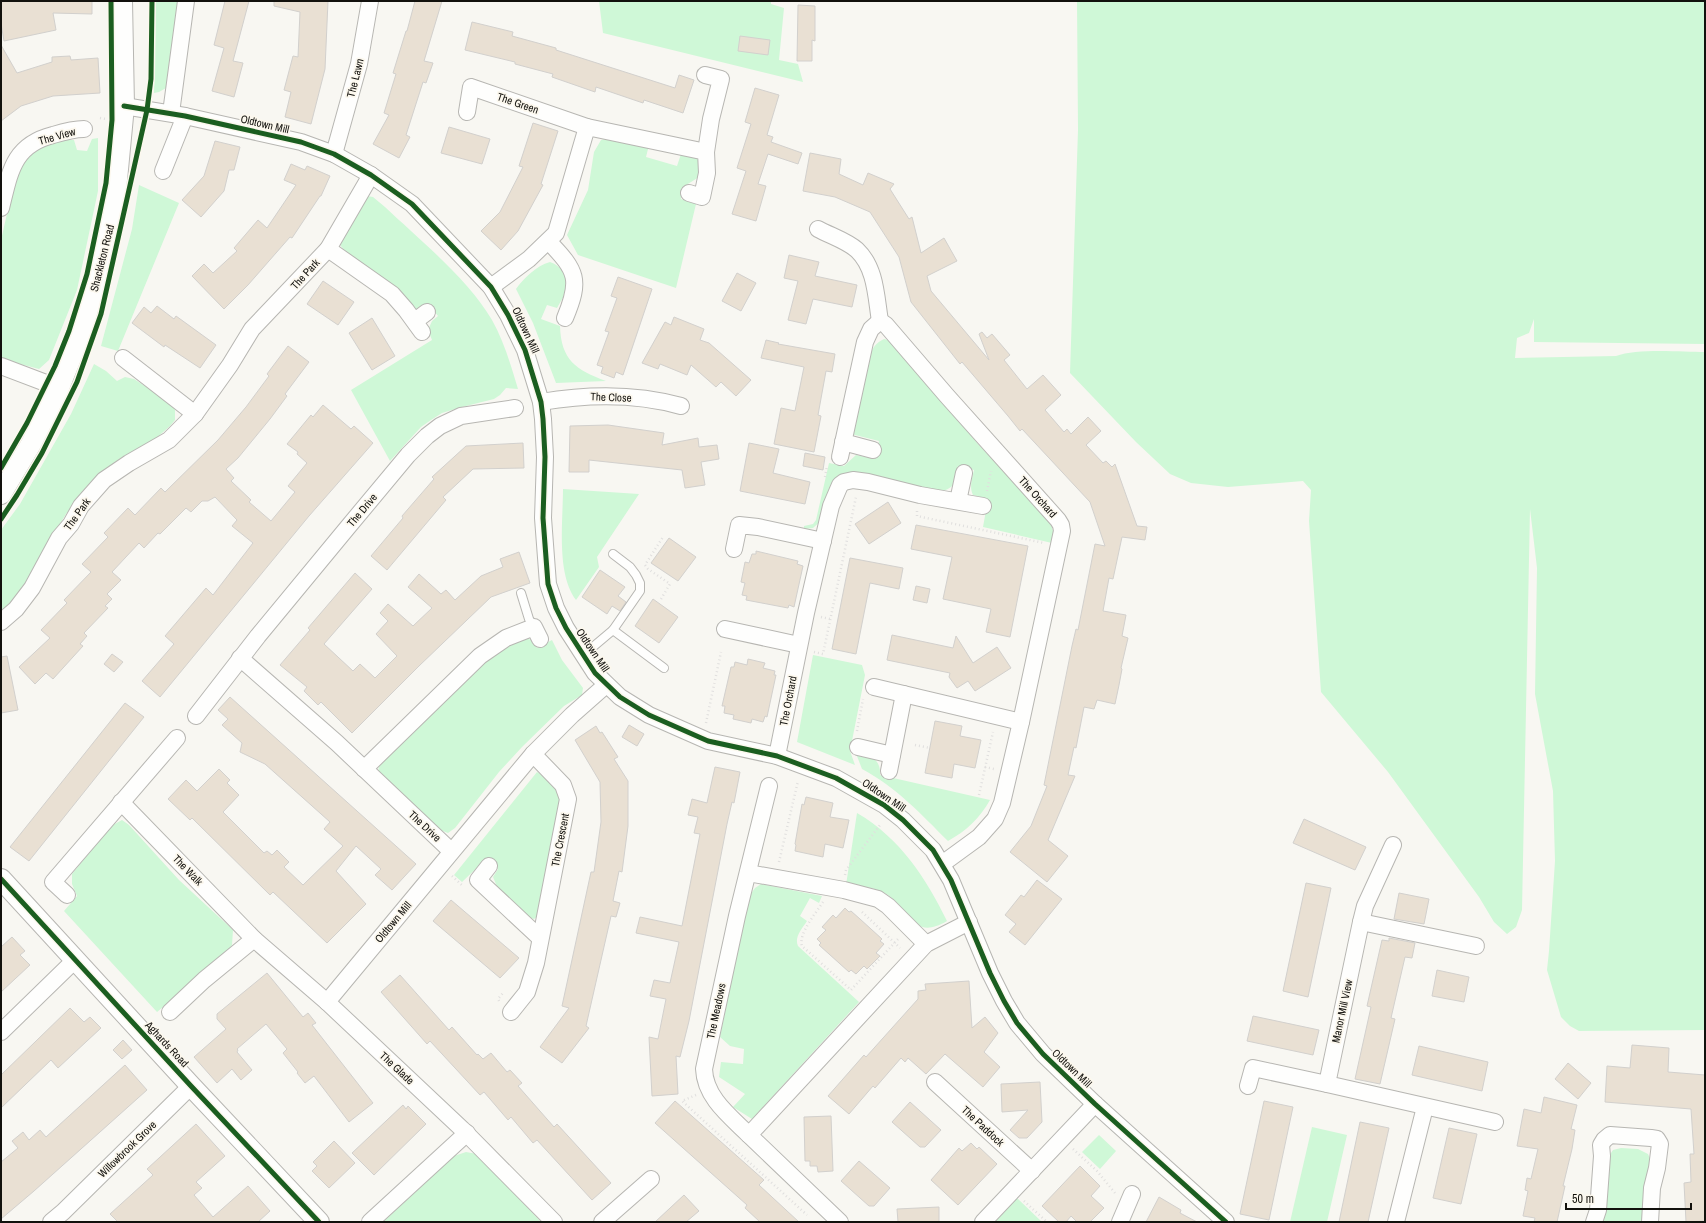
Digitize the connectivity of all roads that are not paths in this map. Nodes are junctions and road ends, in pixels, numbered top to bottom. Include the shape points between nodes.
1 (122, 1) edge
2 (186, 1) edge
3 (370, 1) edge
4 (705, 75) dead end
5 (124, 106) junction
6 (467, 112) dead end
7 (178, 115) junction
8 (587, 127) junction
9 (84, 129) dead end
10 (706, 152) junction
11 (334, 154) junction
12 (160, 170) dead end
13 (371, 175) junction
14 (689, 193) dead end
15 (1, 208) edge
16 (818, 229) dead end
17 (549, 242) junction
18 (328, 249) junction
19 (491, 288) junction
20 (565, 318) dead end
21 (880, 321) junction
22 (421, 322) dead end
23 (123, 358) dead end
24 (1, 366) edge
25 (59, 388) junction
26 (541, 402) junction
27 (681, 406) dead end
28 (515, 408) dead end
29 (195, 414) junction
30 (843, 442) junction
31 (873, 450) dead end
32 (834, 459) road end
33 (964, 472) dead end
34 (1, 494) edge
35 (958, 501) junction
36 (984, 506) dead end
37 (823, 541) junction
38 (734, 550) dead end
39 (613, 554) dead end
40 (520, 593) dead end
41 (1, 622) edge
42 (725, 629) dead end
43 (614, 630) junction
44 (537, 633) joint
45 (799, 647) junction
46 (581, 653) junction
47 (240, 658) junction
48 (664, 668) dead end
49 (606, 685) junction
50 (874, 687) dead end
51 (904, 694) junction
52 (196, 716) dead end
53 (1021, 722) junction
54 (177, 738) dead end
55 (858, 747) dead end
56 (533, 754) junction
57 (892, 755) junction
58 (777, 756) junction
59 (364, 769) junction
60 (889, 771) dead end
61 (769, 786) dead end
62 (121, 802) junction
63 (1393, 845) dead end
64 (451, 851) junction
65 (942, 864) junction
66 (489, 866) dead end
67 (748, 873) junction
68 (1, 879) edge
69 (67, 895) dead end
70 (969, 922) junction
71 (1361, 922) junction
72 (540, 938) junction
73 (254, 939) junction
74 (926, 944) junction
75 (1476, 946) dead end
76 (75, 960) junction
77 (327, 1002) junction
78 (170, 1012) dead end
79 (511, 1012) road end
80 (1, 1032) edge
81 (934, 1082) dead end
82 (1327, 1084) junction
83 (191, 1086) junction
84 (1248, 1086) dead end
85 (1095, 1104) junction
86 (1425, 1107) junction
87 (1495, 1122) dead end
88 (467, 1133) junction
89 (749, 1136) junction
90 (1032, 1171) junction
91 (651, 1179) dead end
92 (1132, 1194) dead end
93 (62, 1219) edge
94 (319, 1222) edge
95 (370, 1222) edge
96 (554, 1222) edge
97 (602, 1222) edge
98 (840, 1222) edge
99 (983, 1222) edge
100 (1120, 1222) edge
101 (1226, 1222) edge
102 (1396, 1222) edge
103 (1594, 1222) edge
104 (1650, 1222) edge

1 - 5 street, Shackleton Road
2 - 7 street
3 - 11 street, The Lawn via 359,64
4 - 10 street via 720,79
5 - 7 street, Oldtown Mill
5 - 25 street, Shackleton Road via 114,211 81,333
6 - 8 street, The Green via 472,87
7 - 11 street, Oldtown Mill via 301,142
7 - 12 street
8 - 10 street, The Green
8 - 17 street via 559,226
9 - 15 street, The View via 42,138 23,150 16,158 7,181
10 - 14 street via 707,172 702,197
11 - 13 street, Oldtown Mill
13 - 18 street, The Park
13 - 19 street, Oldtown Mill via 412,204
16 - 21 street via 857,250 867,262 872,275
17 - 19 street
17 - 20 street via 568,263 574,277 573,296
18 - 22 street, The Park via 392,294
18 - 29 street, The Park via 252,329
19 - 26 street, Oldtown Mill via 508,314 525,350
21 - 30 street via 871,329 865,342
21 - 53 street, The Orchard via 1061,525 1059,547
23 - 29 street
24 - 25 street
25 - 34 street, Shackleton Road via 31,444
26 - 27 street, The Close via 609,395 659,400
26 - 46 street, Oldtown Mill via 545,451 544,532 548,584 556,608
28 - 47 street, The Drive via 461,416 434,430 390,477
29 - 41 street, The Park via 169,440 104,480 81,506 59,538 32,588 16,609
30 - 31 street
30 - 32 street
33 - 35 street
35 - 36 street, The Orchard
35 - 37 street, The Orchard via 868,482 844,482 835,494
37 - 38 street via 758,527 739,526
37 - 45 street, The Orchard
39 - 43 lane via 630,567 640,582 640,591
40 - 44 lane
42 - 45 street
43 - 46 lane
43 - 48 lane
44 - 59 street via 506,638 480,656
45 - 58 street, The Orchard
46 - 49 street, Oldtown Mill
47 - 52 street, The Drive
47 - 59 street, The Drive
49 - 56 street, Oldtown Mill
49 - 58 street, Oldtown Mill via 634,706 679,729 721,744
50 - 51 street
51 - 53 street
51 - 57 street
53 - 65 street, The Orchard via 999,812 979,837
54 - 62 street
55 - 57 street
56 - 64 street, Oldtown Mill
56 - 72 street, The Crescent via 563,785 568,799
57 - 60 street
58 - 65 street, Oldtown Mill via 836,778 884,804 922,838
59 - 64 street, The Drive
61 - 67 street, The Meadows
62 - 69 street via 54,882
62 - 73 street, The Walk
63 - 71 street, Manor Mill View via 1365,906
64 - 77 street, Oldtown Mill
65 - 70 street, Oldtown Mill
66 - 72 street via 478,880
67 - 74 street via 844,890 878,899
67 - 89 street, The Meadows via 704,1069 705,1078 715,1100
68 - 76 street, Aghards Road
70 - 74 street
70 - 85 street, Oldtown Mill via 990,973 1018,1024 1043,1054
71 - 75 street
71 - 82 street, Manor Mill View
72 - 79 street, The Crescent via 536,963 526,992
73 - 77 street, The Walk
73 - 78 street
74 - 89 street
76 - 80 street
76 - 83 street, Aghards Road
77 - 88 street, The Glade
81 - 90 street, The Paddock
82 - 84 street via 1254,1068
82 - 86 street
83 - 93 street, Willowbrook Grove
83 - 94 street, Aghards Road
85 - 90 street
85 - 101 street, Oldtown Mill
86 - 87 street
86 - 102 street
88 - 95 street
88 - 96 street, The Glade
89 - 98 street, The Meadows
90 - 99 street
91 - 97 street
92 - 100 street
103 - 104 street via 1598,1210 1601,1145 1610,1135 1651,1138 1659,1142

